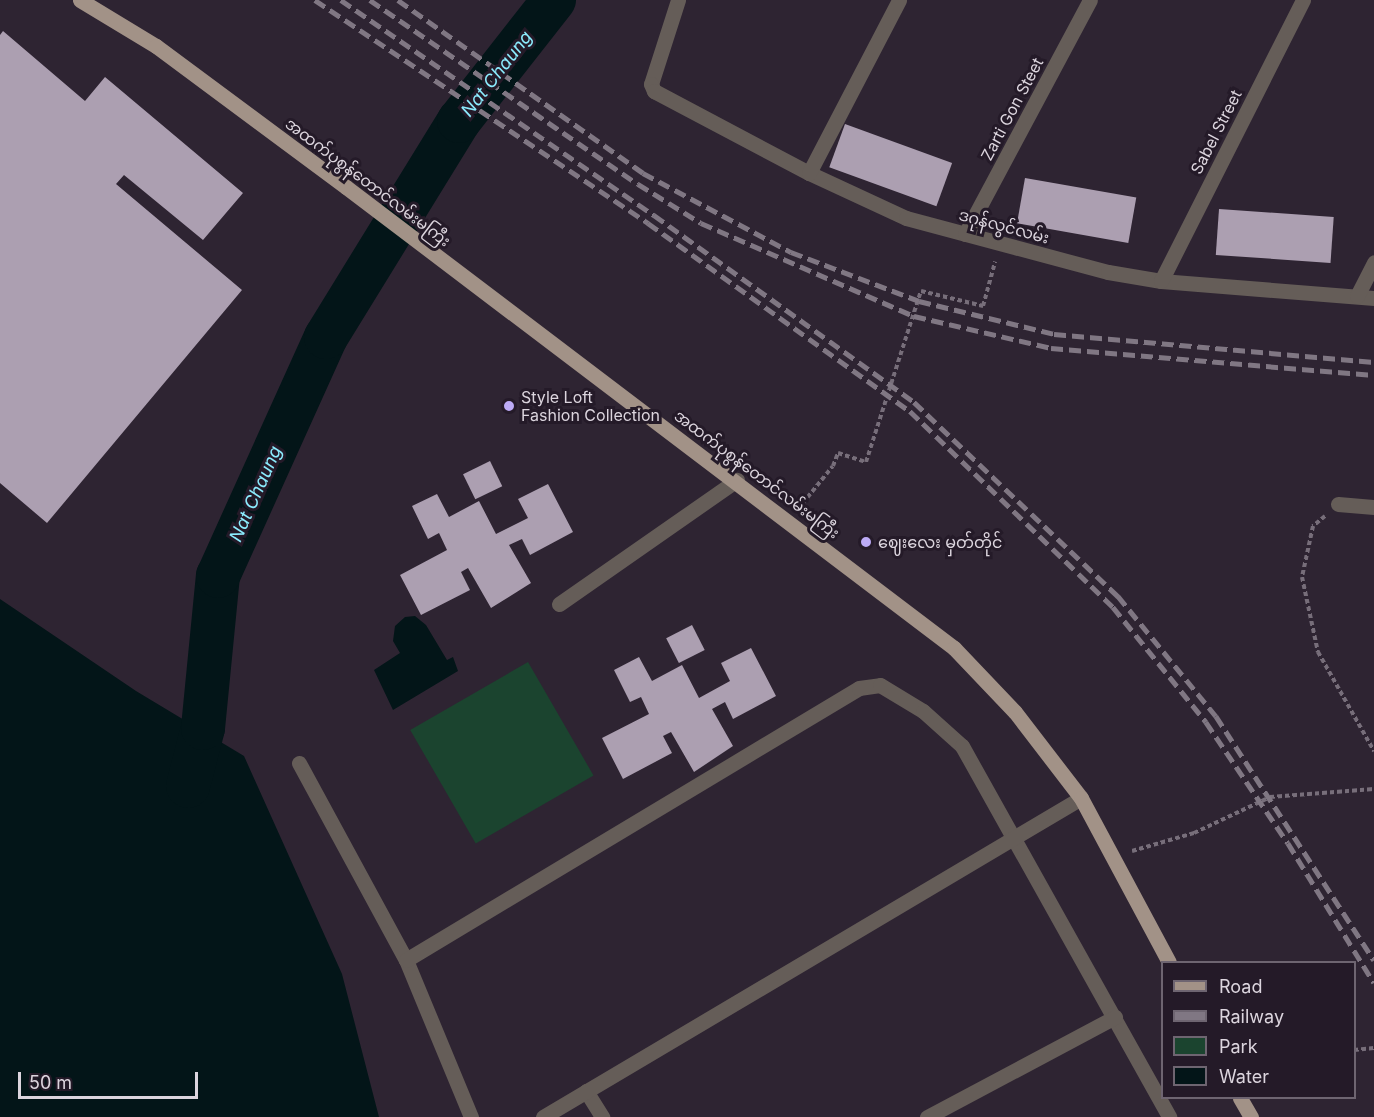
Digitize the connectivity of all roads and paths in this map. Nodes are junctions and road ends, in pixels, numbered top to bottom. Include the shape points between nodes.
1 (80, 0) edge
2 (678, 0) edge
3 (899, 0) edge
4 (1090, 0) edge
5 (1303, 0) edge
6 (809, 173) junction
7 (965, 234) junction
8 (1001, 244) junction
9 (1374, 262) edge
10 (1161, 281) junction
11 (1357, 296) junction
12 (1374, 298) edge
13 (737, 480) junction
14 (1338, 504) joint
15 (1374, 507) edge
16 (789, 520) junction
17 (559, 604) dead end
18 (1374, 751) edge
19 (299, 763) dead end
20 (1374, 789) edge
21 (1081, 798) junction
22 (1016, 840) junction
23 (1114, 857) junction
24 (406, 960) junction
25 (1168, 961) edge
26 (1115, 1017) junction
27 (1374, 1048) edge
28 (1356, 1050) edge
29 (586, 1091) junction
30 (1241, 1099) edge
31 (471, 1117) edge
32 (543, 1117) edge
33 (602, 1117) edge
34 (927, 1117) edge
35 (1169, 1117) edge
36 (1251, 1117) edge

1 - 13 main road, အထက်ပုစွန်တောင်လမ်းမကြီး via 156,46
2 - 6 street, ဒဂုန်လွင်လမ်း via 651,84 654,91
3 - 6 street
4 - 7 street, Zarti Gon Steet
5 - 10 street, Sabel Street
6 - 7 street, ဒဂုန်လွင်လမ်း via 906,218
7 - 8 street, ဒဂုန်လွင်လမ်း
8 - 10 street, ဒဂုန်လွင်လမ်း via 1108,272
8 - 16 path via 983,306 921,291 866,462 838,453 833,466
9 - 11 street
10 - 11 street, ဒဂုန်လွင်လမ်း
11 - 12 street, ဒဂုန်လွင်လမ်း
13 - 16 main road, အထက်ပုစွန်တောင်လမ်းမကြီး
13 - 17 street
14 - 15 street
14 - 18 path via 1313,526 1302,578 1318,652
16 - 21 main road, အထက်ပုစွန်တောင်လမ်းမကြီး via 954,648 1015,712
19 - 24 street
20 - 23 path via 1259,801 1194,833
21 - 22 street
21 - 23 main road, အထက်ပုစွန်တောင်လမ်းမကြီး
22 - 24 street via 962,746 923,711 880,685 859,688
22 - 26 street
22 - 29 street
23 - 25 main road, အထက်ပုစွန်တောင်လမ်းမကြီး
24 - 31 street
26 - 34 street
26 - 35 street
27 - 28 path
29 - 32 street
29 - 33 street
30 - 36 main road

